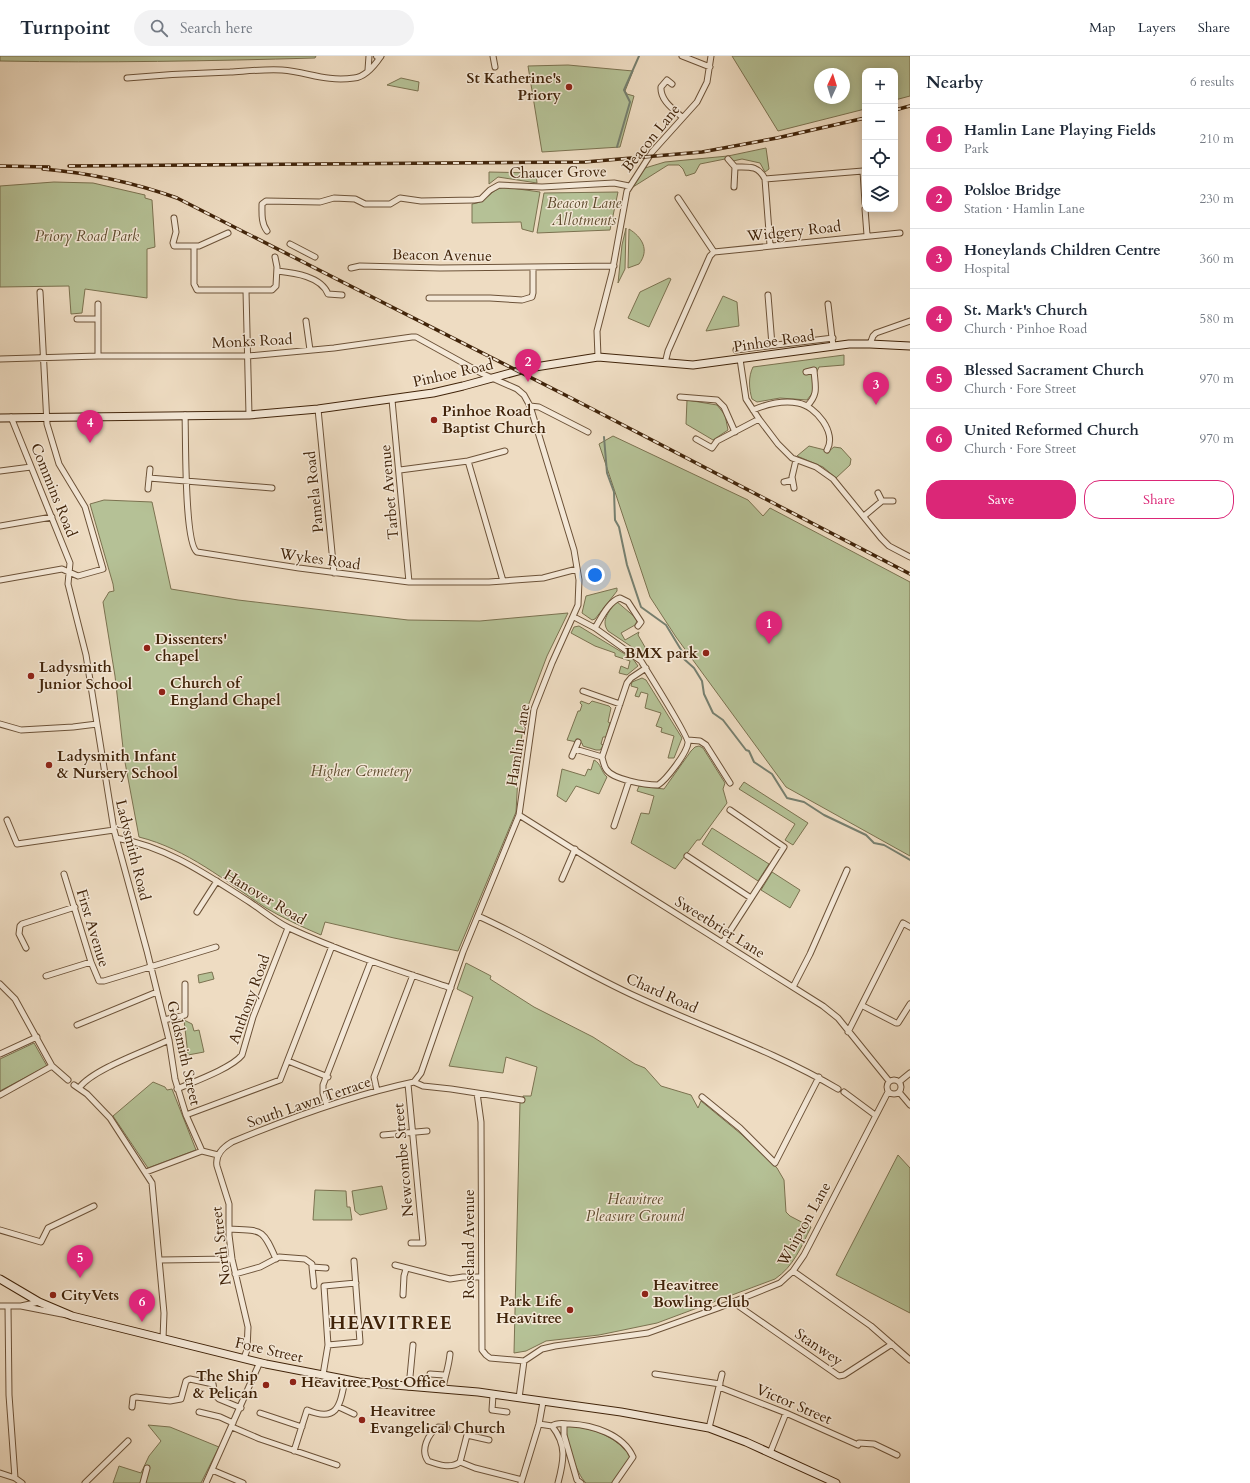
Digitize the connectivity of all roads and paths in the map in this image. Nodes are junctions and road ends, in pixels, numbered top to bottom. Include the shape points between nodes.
1 (369, 56) edge
2 (377, 56) edge
3 (380, 56) edge
4 (492, 56) edge
5 (682, 56) edge
6 (711, 56) edge
7 (494, 67) dead end
8 (710, 67) junction
9 (368, 70) junction
10 (127, 78) dead end
11 (672, 84) dead end
12 (682, 117) junction
13 (728, 159) dead end
14 (735, 167) junction
15 (863, 176) edge
16 (765, 179) junction
17 (629, 186) junction
18 (734, 187) dead end
19 (678, 198) dead end
20 (865, 212) edge
21 (174, 218) dead end
22 (267, 231) dead end
23 (900, 232) dead end
24 (228, 233) dead end
25 (867, 235) junction
26 (290, 244) dead end
27 (770, 245) junction
28 (194, 247) junction
29 (714, 252) junction
30 (275, 256) dead end
31 (315, 257) dead end
32 (614, 266) junction
33 (533, 267) junction
34 (351, 268) dead end
35 (277, 272) junction
36 (246, 291) junction
37 (40, 292) dead end
38 (342, 295) dead end
39 (768, 295) dead end
40 (429, 298) dead end
41 (98, 304) dead end
42 (828, 304) dead end
43 (77, 319) dead end
44 (98, 319) junction
45 (306, 321) dead end
46 (910, 321) edge
47 (833, 338) junction
48 (870, 344) junction
49 (772, 345) junction
50 (833, 346) junction
51 (910, 346) edge
52 (310, 350) junction
53 (736, 350) dead end
54 (98, 356) junction
55 (248, 356) junction
56 (598, 357) junction
57 (42, 358) junction
58 (0, 359) edge
59 (740, 359) junction
60 (665, 363) junction
61 (806, 372) dead end
62 (494, 378) junction
63 (680, 397) dead end
64 (392, 400) junction
65 (530, 406) junction
66 (807, 406) junction
67 (318, 409) junction
68 (753, 410) junction
69 (185, 415) junction
70 (249, 415) junction
71 (11, 417) junction
72 (0, 418) edge
73 (45, 418) junction
74 (759, 419) junction
75 (588, 432) dead end
76 (735, 432) junction
77 (696, 439) dead end
78 (827, 450) dead end
79 (505, 451) dead end
80 (796, 460) junction
81 (468, 461) junction
82 (31, 467) junction
83 (150, 469) dead end
84 (400, 470) junction
85 (0, 471) edge
86 (149, 478) junction
87 (792, 480) junction
88 (186, 481) junction
89 (784, 482) dead end
90 (272, 488) dead end
91 (794, 488) dead end
92 (148, 489) dead end
93 (878, 493) dead end
94 (882, 501) junction
95 (893, 501) dead end
96 (864, 516) junction
97 (52, 517) junction
98 (0, 526) edge
99 (910, 556) edge
100 (577, 569) junction
101 (69, 572) junction
102 (334, 573) junction
103 (0, 580) edge
104 (503, 581) junction
105 (409, 582) junction
106 (574, 616) junction
107 (638, 626) dead end
108 (595, 628) junction
109 (646, 668) junction
110 (583, 691) dead end
111 (620, 704) junction
112 (0, 724) edge
113 (96, 724) junction
114 (688, 740) junction
115 (578, 742) dead end
116 (575, 749) junction
117 (572, 756) dead end
118 (602, 757) junction
119 (630, 781) junction
120 (730, 782) dead end
121 (730, 810) dead end
122 (519, 815) junction
123 (7, 820) dead end
124 (614, 826) dead end
125 (114, 830) junction
126 (116, 838) junction
127 (575, 849) junction
128 (688, 856) dead end
129 (847, 870) dead end
130 (64, 874) dead end
131 (562, 879) dead end
132 (216, 881) junction
133 (751, 898) junction
134 (75, 907) junction
135 (197, 912) dead end
136 (478, 916) junction
137 (910, 927) edge
138 (288, 928) junction
139 (723, 942) junction
140 (332, 946) junction
141 (216, 947) dead end
142 (26, 948) dead end
143 (371, 960) junction
144 (91, 962) junction
145 (151, 966) junction
146 (413, 975) junction
147 (46, 976) dead end
148 (0, 984) edge
149 (185, 984) dead end
150 (793, 987) junction
151 (451, 988) junction
152 (157, 992) junction
153 (910, 1004) edge
154 (863, 1006) junction
155 (164, 1020) junction
156 (77, 1025) dead end
157 (848, 1032) junction
158 (37, 1037) junction
159 (169, 1040) junction
160 (0, 1054) edge
161 (288, 1061) junction
162 (52, 1066) junction
163 (910, 1073) edge
164 (328, 1077) junction
165 (819, 1077) junction
166 (68, 1080) dead end
167 (889, 1081) junction
168 (414, 1082) junction
169 (899, 1082) junction
170 (408, 1084) junction
171 (177, 1089) junction
172 (838, 1089) dead end
173 (377, 1091) junction
174 (844, 1092) dead end
175 (888, 1092) junction
176 (899, 1092) junction
177 (477, 1093) junction
178 (0, 1095) edge
179 (702, 1097) dead end
180 (522, 1100) dead end
181 (910, 1105) edge
182 (327, 1106) junction
183 (875, 1114) junction
184 (186, 1115) junction
185 (428, 1131) dead end
186 (412, 1132) junction
187 (383, 1135) dead end
188 (202, 1151) junction
189 (218, 1155) junction
190 (146, 1172) junction
191 (94, 1206) dead end
192 (229, 1229) junction
193 (0, 1230) edge
194 (411, 1244) dead end
195 (232, 1259) junction
196 (276, 1259) junction
197 (160, 1260) junction
198 (354, 1261) dead end
199 (395, 1265) dead end
200 (312, 1268) junction
201 (326, 1268) dead end
202 (406, 1269) junction
203 (793, 1271) junction
204 (235, 1274) junction
205 (481, 1277) junction
206 (0, 1279) edge
207 (356, 1283) junction
208 (314, 1286) dead end
209 (403, 1295) dead end
210 (39, 1302) junction
211 (735, 1302) junction
212 (0, 1306) edge
213 (8, 1306) junction
214 (21, 1306) junction
215 (72, 1316) junction
216 (163, 1339) junction
217 (892, 1344) junction
218 (328, 1345) junction
219 (413, 1345) dead end
220 (450, 1354) dead end
221 (244, 1358) junction
222 (910, 1360) edge
223 (524, 1361) junction
224 (260, 1362) junction
225 (430, 1374) dead end
226 (655, 1374) dead end
227 (722, 1374) dead end
228 (323, 1375) junction
229 (444, 1375) junction
230 (345, 1380) junction
231 (720, 1386) junction
232 (409, 1387) junction
233 (443, 1388) junction
234 (493, 1395) junction
235 (519, 1398) junction
236 (543, 1402) junction
237 (132, 1407) dead end
238 (242, 1407) junction
239 (338, 1407) junction
240 (199, 1412) dead end
241 (507, 1412) dead end
242 (260, 1413) dead end
243 (786, 1413) junction
244 (354, 1414) dead end
245 (539, 1424) junction
246 (564, 1424) junction
247 (233, 1425) junction
248 (552, 1426) junction
249 (302, 1428) junction
250 (447, 1428) dead end
251 (709, 1428) junction
252 (489, 1440) dead end
253 (128, 1441) dead end
254 (294, 1451) junction
255 (770, 1453) junction
256 (897, 1455) dead end
257 (460, 1462) junction
258 (337, 1465) dead end
259 (147, 1468) dead end
260 (212, 1470) junction
261 (0, 1473) edge
262 (15, 1478) junction
263 (522, 1481) edge
264 (22, 1483) edge
265 (85, 1483) edge
266 (143, 1483) edge
267 (206, 1483) edge
268 (243, 1483) edge
269 (558, 1483) edge
270 (581, 1483) edge
271 (615, 1483) edge
272 (836, 1483) edge

1 - 9 street
2 - 3 street
3 - 9 street via 376,64
4 - 7 street
5 - 8 street
6 - 8 street, Beacon Lane
8 - 12 street, Beacon Lane via 701,95
9 - 10 street via 354,78 333,79 270,70
11 - 12 street via 667,80 661,91 668,104
12 - 17 street, Beacon Lane via 652,152
13 - 14 street
14 - 16 street via 754,167
14 - 18 street
15 - 16 street via 863,171
16 - 27 street
17 - 22 street, Chaucer Grove via 614,183 542,187 499,185 478,200 400,198 390,204 365,204 355,199 334,198 320,202 270,200 262,204 263,224
17 - 32 street, Beacon Lane
19 - 29 street
20 - 25 street
21 - 28 street via 174,245
23 - 25 street, Widgery Road
24 - 28 street
25 - 27 street, Widgery Road
26 - 31 street
27 - 29 street, Widgery Road
28 - 36 street via 194,284 197,290
29 - 60 street via 709,258
30 - 35 street
32 - 33 street, Beacon Avenue
32 - 56 street, Beacon Lane via 596,331
33 - 34 street, Beacon Avenue
33 - 40 street via 533,293 532,297 526,300
35 - 36 street via 274,289
35 - 38 street via 303,276 317,282 328,294
36 - 55 street
37 - 57 street
39 - 49 street
41 - 44 street
42 - 47 street
43 - 44 street
44 - 54 street
45 - 52 street
46 - 48 street via 876,334
47 - 49 street
47 - 50 street
48 - 50 main road, Pinhoe Road
48 - 51 main road, Pinhoe Road
49 - 53 street
50 - 59 main road, Pinhoe Road
52 - 55 street, Monks Road
52 - 62 street, Monks Road via 416,337
54 - 55 street, Monks Road
54 - 57 street, Monks Road
55 - 70 street
56 - 60 main road, Pinhoe Road
56 - 62 main road, Pinhoe Road via 529,368
57 - 58 street, Monks Road
57 - 73 street
59 - 60 main road, Pinhoe Road via 693,365
59 - 68 street via 746,399
61 - 66 street via 814,370 817,384 813,399
62 - 64 main road, Pinhoe Road
62 - 65 street, Hamlin Lane via 517,389
63 - 76 street via 717,400 724,407
64 - 67 main road, Pinhoe Road
64 - 84 street, Tarbet Avenue
65 - 75 street via 539,406
65 - 100 street, Hamlin Lane via 563,510
66 - 68 street via 797,402 781,402
66 - 78 street via 822,420 828,430 831,438
67 - 70 main road, Pinhoe Road
67 - 102 street, Pamela Road
68 - 74 street
69 - 70 main road, Pinhoe Road
69 - 73 main road, Pinhoe Road
69 - 88 street, Wykes Road
71 - 72 main road, Pinhoe Road
71 - 73 main road, Pinhoe Road
71 - 82 street, Commins Road
73 - 101 street via 59,464 85,507 103,569 78,576
74 - 76 street
74 - 80 street via 778,444
76 - 77 street via 717,441 712,448
79 - 81 street
80 - 87 street
80 - 96 street via 816,467 833,479
81 - 84 street
81 - 104 street
82 - 85 street
82 - 97 street, Commins Road
83 - 86 street
84 - 105 street, Tarbet Avenue
86 - 88 street
86 - 92 street
87 - 89 street
87 - 91 street
88 - 90 street
88 - 102 street, Wykes Road via 195,551
93 - 94 street
94 - 95 street
94 - 96 street
96 - 99 street via 889,546
97 - 98 street
97 - 101 street, Commins Road via 70,563
100 - 104 street, Wykes Road via 542,578
100 - 106 street, Hamlin Lane via 579,597
101 - 103 street via 62,569
101 - 113 street, Ladysmith Road via 68,584 86,655
102 - 105 street, Wykes Road
104 - 105 street, Wykes Road
106 - 108 street
106 - 122 street, Hamlin Lane via 534,709
107 - 108 street via 642,622 628,602 620,598 611,604
108 - 109 street via 641,661
109 - 111 street via 630,678
109 - 114 street
110 - 111 street
111 - 118 street
112 - 113 street via 21,730 73,728
113 - 125 street, Ladysmith Road
114 - 119 street via 687,748 664,781 658,785
114 - 120 street via 706,744
115 - 116 street
116 - 117 street
116 - 118 street
118 - 119 street via 610,773
119 - 124 street
121 - 133 street via 784,847
122 - 127 street, Sweetbrier Lane
122 - 136 street, Hamlin Lane
123 - 125 street via 17,844
125 - 126 street, Ladysmith Road
126 - 132 street, Hanover Road via 149,845
126 - 145 street, Ladysmith Road
127 - 131 street
127 - 139 street, Sweetbrier Lane
128 - 133 street
129 - 150 street
130 - 134 street, First Avenue
132 - 135 street
132 - 138 street, Hanover Road
133 - 139 street
134 - 142 street via 22,924 19,934
134 - 144 street, First Avenue
136 - 151 street, Hamlin Lane
136 - 165 street, Chard Road via 636,997
137 - 154 street via 903,923
138 - 140 street, Hanover Road
138 - 171 street, Anthony Road via 253,1018 242,1055 222,1068
139 - 150 street, Sweetbrier Lane
140 - 143 street, Hanover Road
140 - 161 street
141 - 145 street
143 - 146 street, Hanover Road
143 - 164 street
144 - 145 street, First Avenue via 95,976 101,982
144 - 147 street
145 - 152 street, Goldsmith Street
146 - 151 street, Hanover Road
146 - 173 street via 374,1077
148 - 158 street via 15,999
149 - 155 street via 185,1015
150 - 157 street, Sweetbrier Lane via 834,1014
151 - 168 street, Hamlin Lane via 421,1073
152 - 155 street, Goldsmith Street
152 - 156 street
153 - 154 street via 898,1023
154 - 157 street
155 - 159 street, Goldsmith Street
157 - 167 street, Sweetbrier Lane
158 - 160 street
158 - 162 street
159 - 171 street, Goldsmith Street
159 - 190 street via 76,1086 110,1118
161 - 164 street
161 - 184 street via 280,1080
162 - 166 street
162 - 178 street
163 - 169 street
164 - 182 street via 322,1088
165 - 172 street, Chard Road
165 - 179 street via 775,1164 740,1128
167 - 169 street
167 - 175 street
168 - 170 street, South Lawn Terrace
168 - 177 street via 423,1086
169 - 176 street
170 - 173 street, South Lawn Terrace
170 - 186 street, Newcombe Street
171 - 184 street, Goldsmith Street
173 - 182 street, South Lawn Terrace
174 - 183 street
175 - 176 street
175 - 183 street, Whipton Lane
176 - 181 street
177 - 180 street
177 - 205 street, Roseland Avenue via 481,1122
182 - 189 street, South Lawn Terrace via 232,1142
183 - 203 street, Whipton Lane via 804,1255
184 - 188 street, Goldsmith Street
185 - 186 street
186 - 187 street
186 - 194 street, Newcombe Street via 423,1243
188 - 189 street
188 - 190 street
189 - 192 street, North Street via 217,1166 229,1204
190 - 197 street via 154,1189
191 - 193 street via 48,1228 41,1242
192 - 195 street, North Street
192 - 196 street via 257,1230 263,1233
195 - 197 street
195 - 204 street, North Street
196 - 200 street via 305,1258 312,1264
196 - 204 street via 260,1268
197 - 216 street
198 - 207 street
199 - 202 street
200 - 201 street
200 - 208 street
202 - 205 street via 450,1279
202 - 209 street
203 - 211 street, Whipton Lane via 780,1283
203 - 217 street via 871,1326
204 - 221 street, North Street via 248,1326
205 - 223 street, Roseland Avenue via 483,1353 490,1358
206 - 210 main road, Fore Street
207 - 218 street via 324,1286
207 - 218 street via 360,1342
210 - 214 street
210 - 215 main road, Fore Street
211 - 217 street, Stanwey via 839,1376
211 - 223 street, Whipton Lane via 648,1333 542,1349
212 - 213 street
213 - 214 street
213 - 262 street via 9,1395
214 - 215 street
215 - 216 main road, Fore Street
216 - 221 main road, Fore Street
217 - 222 street
218 - 228 street
219 - 232 street
220 - 229 street via 449,1368
221 - 224 main road, Fore Street
223 - 235 street
224 - 228 main road, Fore Street
224 - 238 street
225 - 229 street
226 - 231 street, Victor Street
227 - 231 street
228 - 230 main road, Fore Street
229 - 233 street
230 - 232 main road, Fore Street
230 - 239 street
231 - 243 street, Victor Street
231 - 251 street
232 - 233 main road, Fore Street
233 - 234 main road, Fore Street
234 - 235 main road, Fore Street
234 - 241 street via 492,1410
235 - 236 main road, Fore Street
236 - 245 street
236 - 251 main road, Fore Street via 621,1412
237 - 238 street via 133,1398 136,1397 170,1401 181,1399 186,1381 190,1379 213,1384 215,1395 219,1399
238 - 247 street
239 - 244 street
239 - 249 street via 327,1415 307,1410
240 - 247 street via 220,1417
242 - 249 street
243 - 255 street
243 - 256 street, Victor Street via 859,1444 874,1444
245 - 248 street
245 - 263 street
246 - 248 street via 556,1423
246 - 270 street via 564,1435 577,1480
246 - 271 street via 597,1428 626,1447 633,1457
247 - 254 street
247 - 260 street
248 - 269 street via 562,1443 563,1456
249 - 254 street
250 - 257 street via 438,1427 427,1438 425,1453 428,1461 449,1466 455,1466
251 - 255 main road, Fore Street
252 - 257 street via 467,1435
253 - 265 street
254 - 258 street
255 - 272 main road, Fore Street
257 - 263 street
259 - 266 street
260 - 267 street
260 - 268 street
261 - 262 street
262 - 264 street

